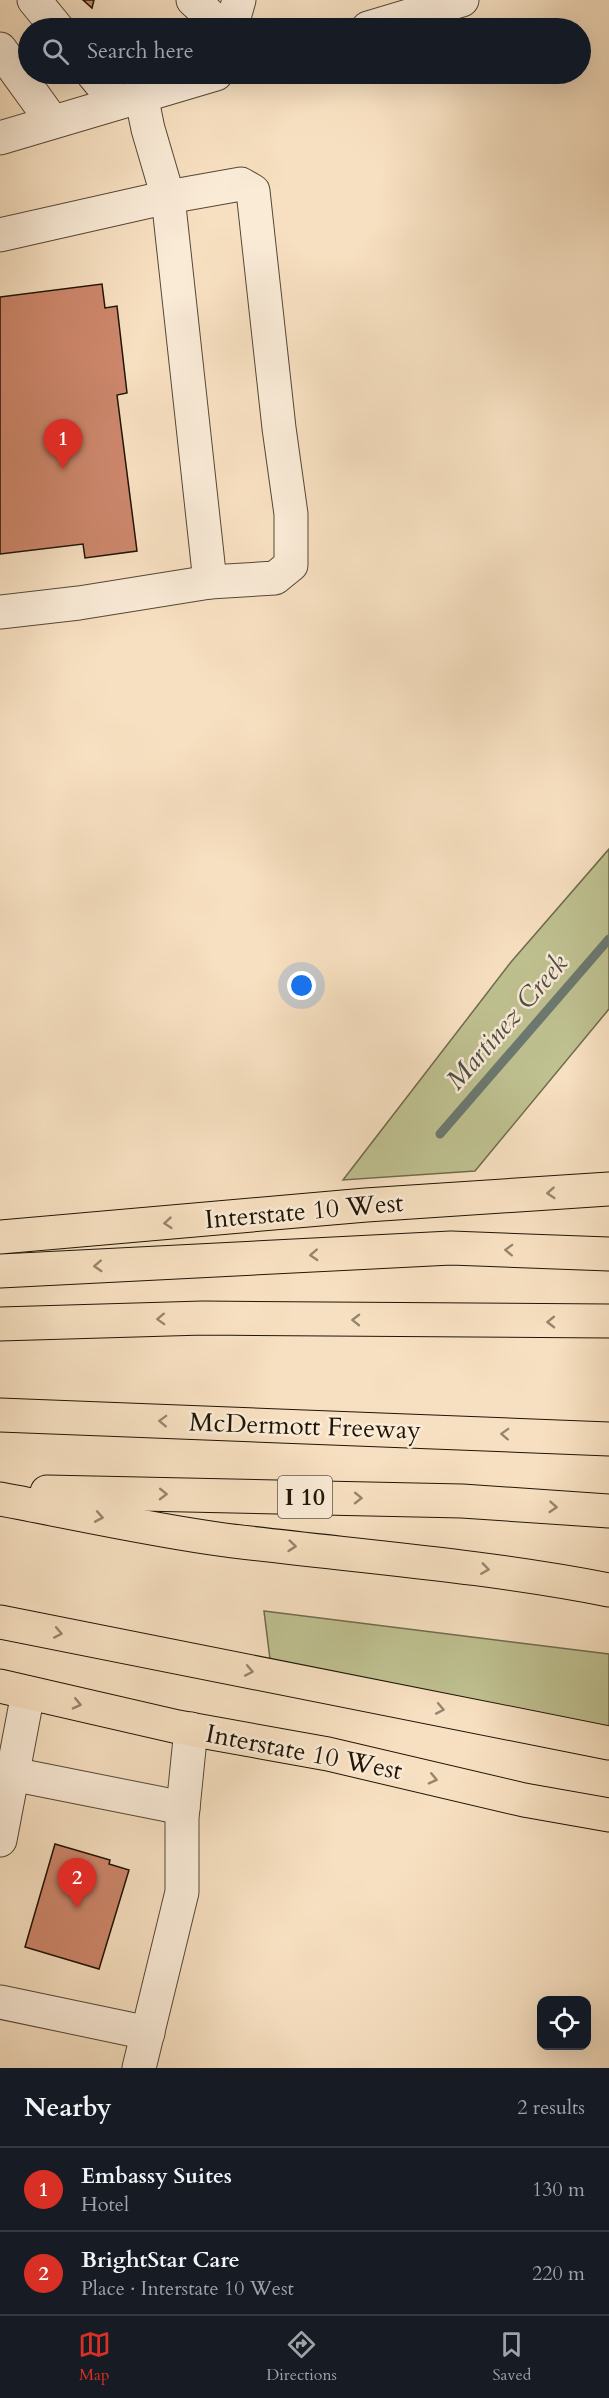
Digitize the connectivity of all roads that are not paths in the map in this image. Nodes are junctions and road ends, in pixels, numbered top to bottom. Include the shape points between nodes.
1 (34, 0) edge
2 (193, 0) edge
3 (239, 0) edge
4 (462, 0) edge
5 (49, 18) edge
6 (212, 18) edge
7 (234, 18) edge
8 (402, 18) edge
9 (0, 50) edge
10 (18, 75) edge
11 (25, 84) edge
12 (107, 84) edge
13 (181, 84) edge
14 (129, 99) junction
15 (52, 121) junction
16 (0, 138) edge
17 (168, 196) junction
18 (0, 235) edge
19 (210, 582) junction
20 (0, 612) edge
21 (609, 1189) edge
22 (0, 1237) edge
23 (609, 1254) edge
24 (0, 1271) edge
25 (609, 1321) edge
26 (0, 1324) edge
27 (0, 1415) edge
28 (609, 1434) edge
29 (563, 1436) junction
30 (609, 1439) edge
31 (0, 1491) edge
32 (0, 1500) edge
33 (609, 1510) edge
34 (609, 1590) edge
35 (0, 1622) edge
36 (14, 1689) edge
37 (191, 1729) junction
38 (609, 1743) edge
39 (12, 1774) junction
40 (183, 1808) junction
41 (609, 1815) edge
42 (0, 1840) edge
43 (0, 2002) edge
44 (148, 2033) junction
45 (140, 2068) edge

1 - 5 street
2 - 6 street
3 - 7 street
4 - 8 street
9 - 10 street
11 - 15 street
12 - 14 street
13 - 14 street
14 - 15 street
14 - 17 street via 148,129
15 - 16 street
17 - 18 street
17 - 19 street
17 - 19 street via 241,184 253,191 291,514 291,565 275,578
19 - 20 street
21 -> 22 main road, Interstate 10 West via 366,1205
23 -> 24 main road via 451,1248
25 -> 26 main road via 203,1318
29 -> 27 main road, McDermott Freeway
28 - 29 main road
29 - 30 main road, McDermott Freeway
31 -> 33 main road, I 10 via 462,1501
32 -> 34 main road via 223,1539 400,1557
35 -> 38 main road
36 -> 37 main road, Interstate 10 West
36 - 39 street
37 - 40 street
37 -> 41 main road, Interstate 10 West via 328,1754 524,1800
39 - 40 street
39 - 42 street
40 - 44 street via 182,1892
43 - 44 street
44 - 45 street

